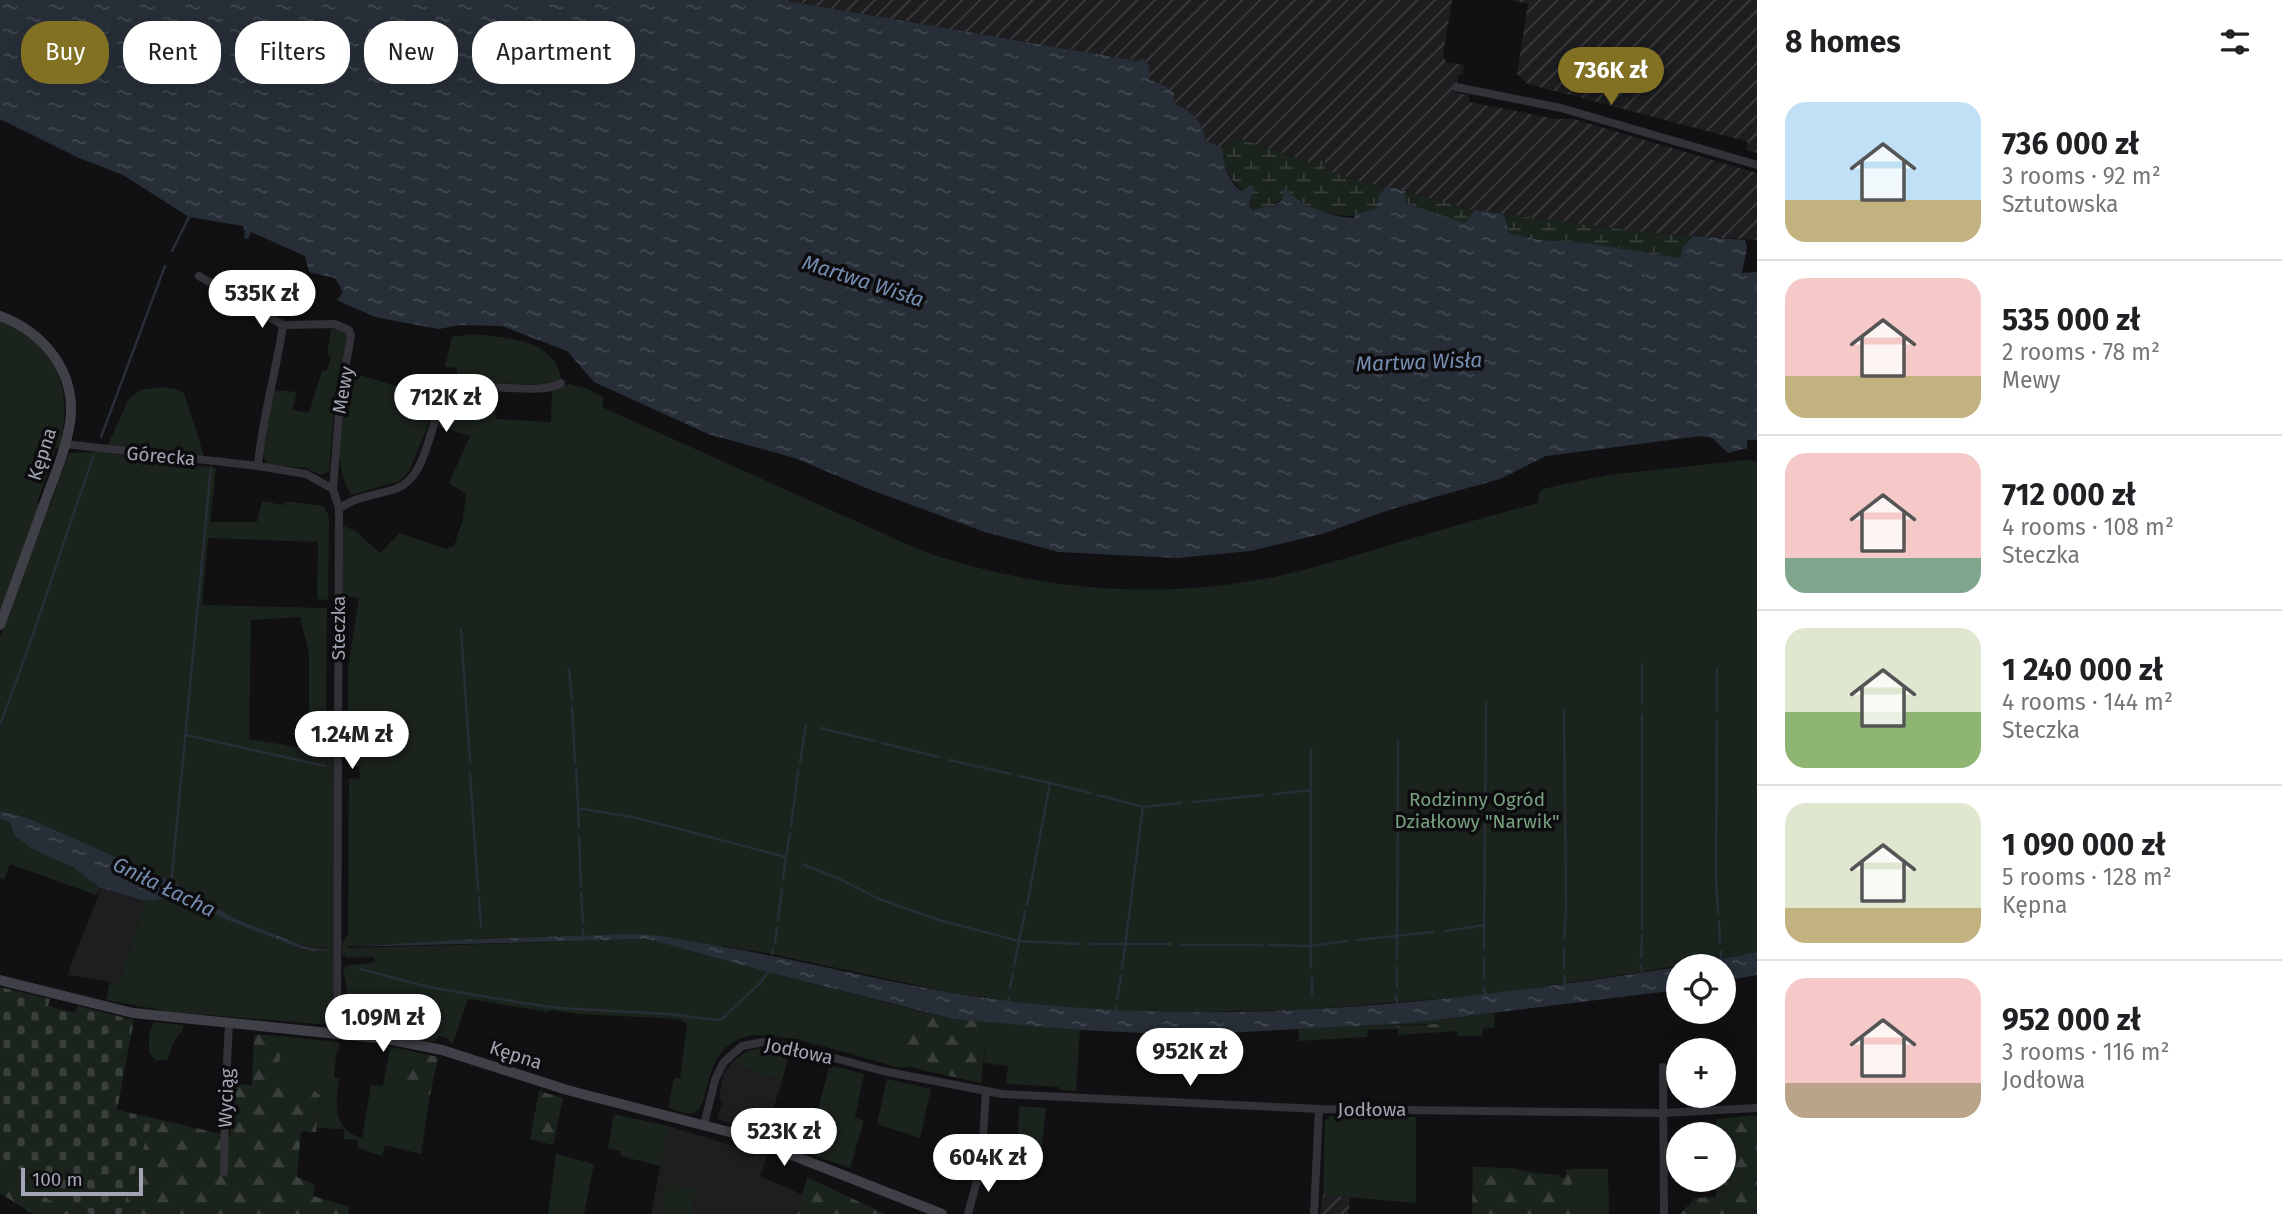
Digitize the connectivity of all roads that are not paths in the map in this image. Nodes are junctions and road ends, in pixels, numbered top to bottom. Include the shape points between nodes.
1 (1456, 87) dead end
2 (1757, 165) edge
3 (199, 276) dead end
4 (0, 316) edge
5 (283, 325) junction
6 (561, 383) dead end
7 (65, 444) junction
8 (258, 466) junction
9 (333, 489) junction
10 (339, 509) junction
11 (0, 625) edge
12 (0, 980) edge
13 (229, 1024) junction
14 (337, 1034) junction
15 (1663, 1067) dead end
16 (986, 1093) junction
17 (1757, 1108) edge
18 (1319, 1109) junction
19 (1663, 1113) junction
20 (704, 1125) junction
21 (224, 1172) dead end
22 (942, 1214) edge
23 (968, 1214) edge
24 (1314, 1214) edge
25 (1664, 1214) edge

1 - 2 street via 1561,108
3 - 5 street
4 - 7 street, Kępna via 35,335 57,361 71,408
5 - 8 street
5 - 9 street, Mewy via 340,325 351,332 340,397
6 - 10 street via 496,386 452,394 438,411 409,482 347,502
7 - 8 street, Górecka
7 - 11 street, Kępna
8 - 9 street, Górecka via 306,474
9 - 10 street
10 - 14 street, Steczka
12 - 13 street, Kępna via 118,1011
13 - 14 street, Kępna
13 - 21 street, Wyciąg
14 - 20 street, Kępna via 442,1050 567,1090
15 - 19 street
16 - 18 street, Jodłowa
16 - 20 street, Jodłowa via 789,1046 752,1043 723,1063
16 - 23 street via 984,1144
17 - 19 street, Jodłowa
18 - 19 street, Jodłowa
18 - 24 street
19 - 25 street
20 - 22 street, Kępna via 754,1139

